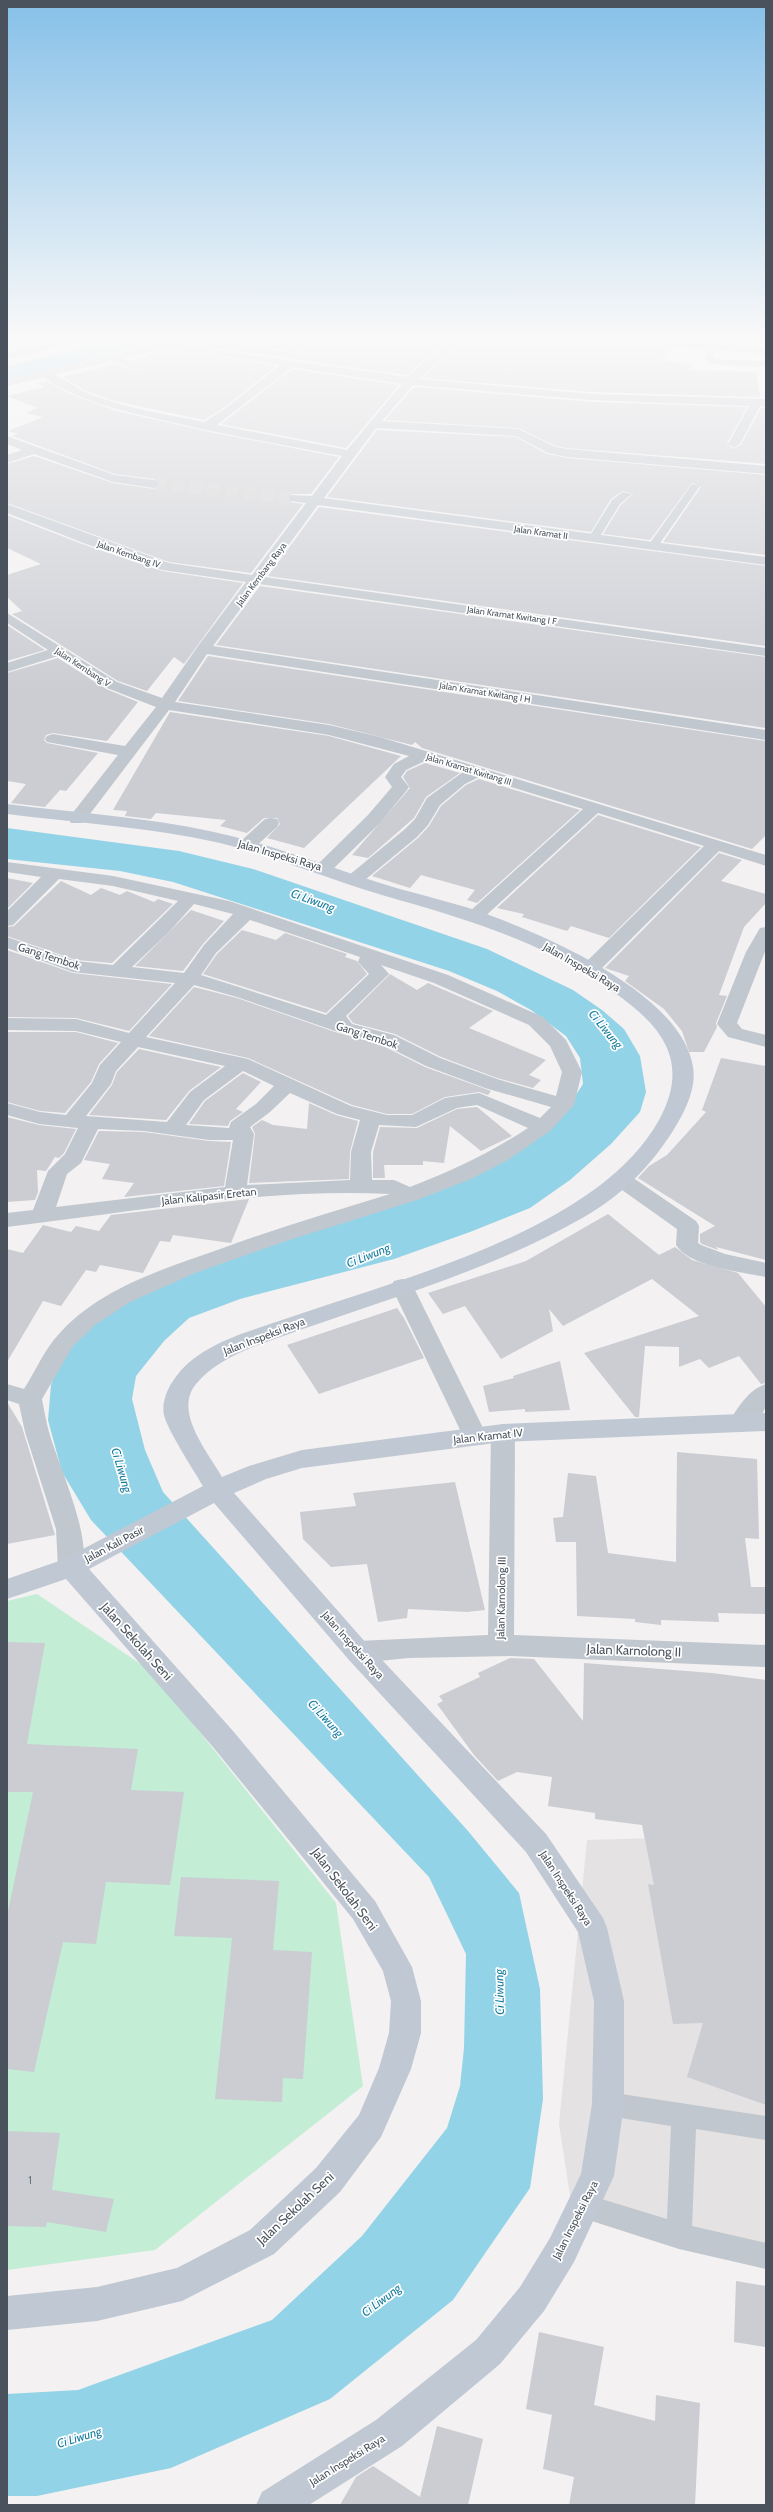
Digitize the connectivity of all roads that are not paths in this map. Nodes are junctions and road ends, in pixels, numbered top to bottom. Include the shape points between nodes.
1 (51, 456) edge
2 (349, 456) edge
3 (605, 456) edge
4 (766, 470) edge
5 (154, 484) tunnel mouth
6 (695, 486) dead end
7 (627, 494) dead end
8 (295, 498) tunnel mouth
9 (315, 500) junction
10 (7, 508) edge
11 (593, 539) junction
12 (652, 547) junction
13 (766, 562) edge
14 (257, 579) junction
15 (7, 617) edge
16 (203, 649) junction
17 (60, 652) junction
18 (766, 652) edge
19 (7, 668) edge
20 (165, 704) junction
21 (766, 735) edge
22 (53, 740) dead end
23 (129, 752) junction
24 (423, 755) junction
25 (478, 771) junction
26 (595, 806) junction
27 (7, 809) edge
28 (77, 819) junction
29 (271, 823) dead end
30 (716, 844) junction
31 (247, 845) junction
32 (766, 861) edge
33 (7, 866) edge
34 (324, 868) junction
35 (55, 873) junction
36 (354, 880) junction
37 (191, 897) junction
38 (249, 913) junction
39 (475, 916) junction
40 (7, 921) edge
41 (766, 932) edge
42 (7, 942) edge
43 (370, 954) junction
44 (590, 969) junction
45 (116, 972) junction
46 (189, 979) junction
47 (7, 1024) edge
48 (342, 1027) junction
49 (134, 1039) junction
50 (766, 1041) edge
51 (241, 1063) junction
52 (288, 1083) junction
53 (564, 1105) junction
54 (7, 1109) edge
55 (371, 1117) junction
56 (81, 1123) junction
57 (543, 1127) junction
58 (173, 1128) junction
59 (244, 1134) junction
60 (622, 1180) junction
61 (361, 1186) junction
62 (235, 1193) junction
63 (409, 1195) junction
64 (42, 1216) junction
65 (7, 1220) edge
66 (766, 1270) edge
67 (402, 1286) junction
68 (7, 1392) edge
69 (766, 1392) edge
70 (30, 1399) junction
71 (741, 1422) junction
72 (766, 1422) edge
73 (503, 1433) junction
74 (475, 1436) junction
75 (208, 1495) junction
76 (82, 1560) junction
77 (7, 1590) edge
78 (501, 1644) junction
79 (358, 1652) junction
80 (766, 1656) edge
81 (608, 2104) junction
82 (684, 2115) junction
83 (766, 2128) edge
84 (582, 2206) junction
85 (679, 2236) junction
86 (766, 2256) edge
87 (7, 2313) edge
88 (275, 2505) edge

1 - 5 street via 114,478
2 - 9 street, Jalan Kembang Raya
3 - 4 street
6 - 12 lane
7 - 11 lane via 616,502
8 - 9 street, Jalan Kramat II
9 - 11 street, Jalan Kramat II
9 - 14 street, Jalan Kembang Raya
10 - 14 street, Jalan Kembang IV via 147,562
11 - 12 street, Jalan Kramat II
12 - 13 street, Jalan Kramat II
14 - 16 street, Jalan Kembang Raya
14 - 18 street, Jalan Kramat Kwitang I F
15 - 17 street, Jalan Kembang V
16 - 20 street, Jalan Kembang Raya
16 - 21 street, Jalan Kramat Kwitang I H
17 - 19 street
17 - 20 street, Jalan Kembang V via 112,686
20 - 23 street, Jalan Kembang Raya
20 - 24 street, Jalan Kramat Kwitang III via 329,730
22 - 23 street
23 - 28 street, Jalan Kembang Raya
24 - 25 street, Jalan Kramat Kwitang III
24 - 34 street via 400,767 393,776 401,787 374,819
25 - 26 street, Jalan Kramat Kwitang III
25 - 36 street via 459,781 433,802 422,821 411,833
26 - 30 street, Jalan Kramat Kwitang III
26 - 39 street
27 - 28 street, Jalan Inspeksi Raya
28 - 31 street, Jalan Inspeksi Raya via 196,833
29 - 31 street
30 - 32 street, Jalan Kramat Kwitang III
30 - 44 street
31 - 34 street, Jalan Inspeksi Raya
33 - 35 street
34 - 36 street, Jalan Inspeksi Raya
35 - 37 street via 114,881
35 - 40 street
36 - 39 street, Jalan Inspeksi Raya
37 - 38 street
37 - 45 street via 163,928
38 - 43 street
38 - 46 street via 240,918 210,949
39 - 44 street, Jalan Inspeksi Raya via 538,942
41 - 50 street via 755,952 727,1024 735,1033
42 - 45 street, Gang Tembok via 73,966
43 - 48 street via 367,962 380,974 335,1016 342,1022
43 - 53 street via 441,979 536,1021 559,1044 572,1072
44 - 60 street, Jalan Inspeksi Raya via 642,1002 666,1028 683,1063 682,1092 674,1111 660,1136
45 - 46 street, Gang Tembok
46 - 48 street, Gang Tembok via 244,993
46 - 49 street
47 - 49 street via 76,1025
48 - 53 street, Gang Tembok via 387,1039 433,1062 492,1084 508,1086
49 - 51 street via 177,1052
49 - 56 street via 107,1069
51 - 52 street
51 - 58 street via 197,1096
52 - 55 street via 344,1110
52 - 59 street via 263,1108 238,1126
53 - 57 street
54 - 56 street via 39,1118
55 - 57 street via 387,1121 416,1121 452,1102 479,1099
55 - 61 street via 361,1152
56 - 58 street
56 - 64 street via 74,1158 58,1171
57 - 63 street via 501,1155 464,1174
58 - 59 street via 209,1134
59 - 62 street
60 - 66 street via 688,1226 690,1248
60 - 67 street, Jalan Inspeksi Raya via 592,1203 550,1226 496,1252
61 - 62 street, Jalan Kalipasir Eretan
61 - 63 street, Jalan Kalipasir Eretan via 394,1187
62 - 64 street, Jalan Kalipasir Eretan
63 - 70 street via 201,1263 122,1297 87,1320 65,1341
64 - 65 street, Jalan Kalipasir Eretan
67 - 74 street
67 - 75 street, Jalan Inspeksi Raya via 229,1348 205,1362 186,1380 176,1398 176,1417
68 - 70 street
69 - 71 street
70 - 76 street via 37,1432 68,1529
71 - 72 street, Jalan Kramat IV
71 - 73 street, Jalan Kramat IV
73 - 74 street, Jalan Kramat IV
73 - 78 street, Jalan Karnolong III
74 - 75 street, Jalan Kramat IV via 302,1459 258,1472
75 - 76 street, Jalan Kali Pasir
75 - 79 street, Jalan Inspeksi Raya
76 - 77 street, Jalan Kali Pasir
76 - 87 street, Jalan Sekolah Seni via 223,1739 364,1910 397,1967 406,2001 405,2033 395,2069 370,2126 328,2180 262,2242 182,2284 97,2304
78 - 79 street, Jalan Karnolong III via 410,1646
78 - 80 street, Jalan Karnolong II
79 - 81 street, Jalan Inspeksi Raya via 536,1843 592,1928 609,2002
81 - 82 lane
81 - 84 street, Jalan Inspeksi Raya via 597,2176
82 - 83 lane
82 - 85 lane
84 - 85 lane
84 - 88 street, Jalan Inspeksi Raya via 562,2250 532,2299 488,2352 388,2433
85 - 86 lane

